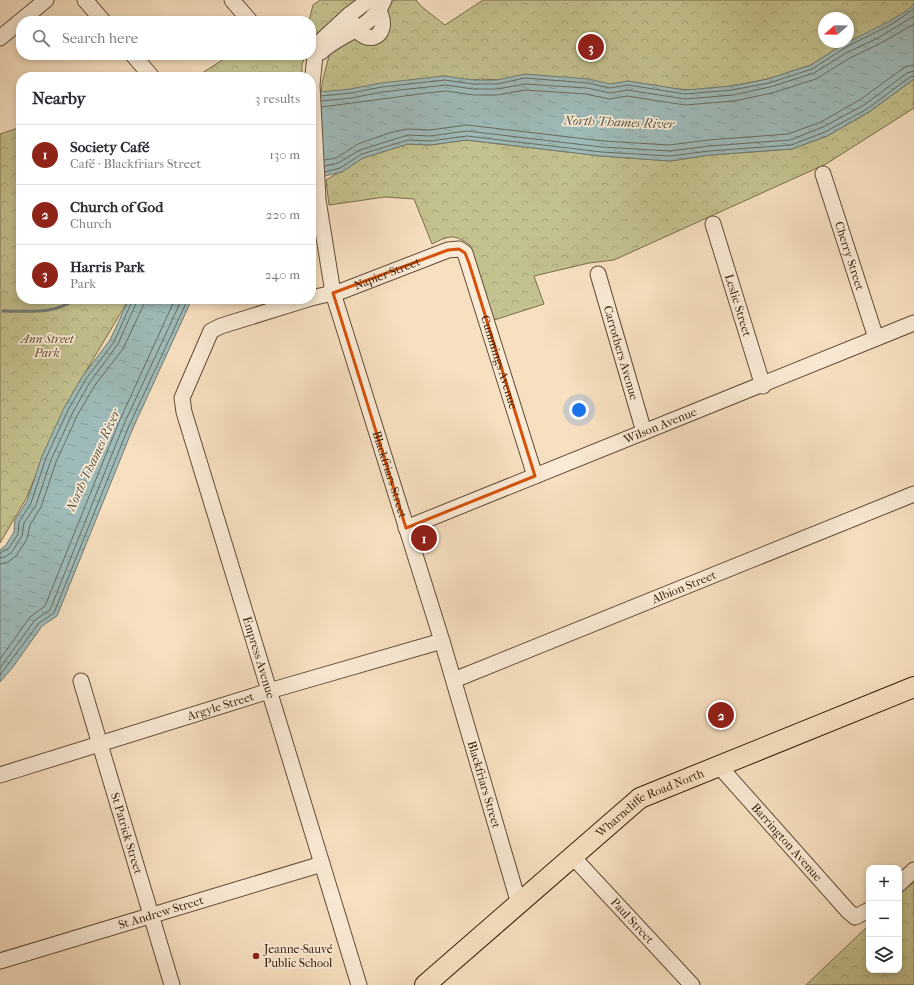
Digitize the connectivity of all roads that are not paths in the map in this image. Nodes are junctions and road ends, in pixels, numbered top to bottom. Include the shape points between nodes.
1 (46, 0) edge
2 (85, 0) edge
3 (232, 0) edge
4 (378, 4) edge
5 (27, 16) edge
6 (99, 16) edge
7 (246, 16) edge
8 (349, 16) junction
9 (16, 25) edge
10 (356, 31) junction
11 (0, 38) edge
12 (316, 56) edge
13 (316, 58) edge
14 (137, 60) edge
15 (315, 60) edge
16 (148, 72) edge
17 (313, 72) edge
18 (316, 166) edge
19 (823, 174) dead end
20 (713, 224) dead end
21 (462, 251) joint
22 (598, 274) dead end
23 (333, 293) junction
24 (316, 297) edge
25 (294, 304) edge
26 (914, 323) edge
27 (211, 331) joint
28 (876, 338) junction
29 (763, 386) junction
30 (644, 432) junction
31 (535, 476) junction
32 (914, 494) edge
33 (406, 528) junction
34 (442, 640) junction
35 (454, 680) junction
36 (81, 681) dead end
37 (912, 690) edge
38 (269, 691) junction
39 (100, 745) junction
40 (719, 766) junction
41 (0, 775) edge
42 (573, 856) junction
43 (322, 864) junction
44 (914, 870) edge
45 (902, 881) edge
46 (519, 904) junction
47 (866, 912) edge
48 (151, 916) junction
49 (0, 961) edge
50 (172, 985) edge
51 (359, 985) edge
52 (426, 985) edge
53 (692, 985) edge

1 - 5 street
2 - 6 street
3 - 7 street
4 - 8 street, Blackfriars Street
4 - 10 street via 384,22 379,34 369,38
8 - 10 street
8 - 12 street, Blackfriars Street via 322,40
9 - 11 street
10 - 13 street via 326,47
14 - 16 street
15 - 17 street, Blackfriars Street
18 - 23 street, Blackfriars Street via 322,230
19 - 28 street, Cherry Street
20 - 29 street, Leslie Street
21 - 23 street, Napier Street via 448,250
21 - 31 street, Cummings Avenue via 469,263
22 - 30 street, Carrothers Avenue
23 - 24 street, Napier Street
23 - 33 street, Blackfriars Street
25 - 27 street, Napier Street
26 - 28 street, Wilson Avenue
27 - 38 street, Empress Avenue via 182,398 184,412
28 - 29 street, Wilson Avenue
29 - 30 street, Wilson Avenue
30 - 31 street, Wilson Avenue
31 - 33 street, Wilson Avenue
32 - 35 street, Albion Street
33 - 34 street, Blackfriars Street
34 - 35 street, Blackfriars Street
34 - 38 street, Argyle Street
35 - 46 street, Blackfriars Street
36 - 39 street, St Patrick Street
37 - 40 main road, Wharncliffe Road North
38 - 39 street, Argyle Street
38 - 43 street, Empress Avenue
39 - 41 street, Argyle Street
39 - 48 street, St Patrick Street
40 - 42 main road, Wharncliffe Road North via 640,798
40 - 47 street, Barrington Avenue via 848,911 855,917
42 - 46 main road, Wharncliffe Road North
42 - 53 street, Paul Street
43 - 48 street, St Andrew Street
43 - 51 street, Empress Avenue
44 - 45 street
46 - 52 main road, Wharncliffe Road North
48 - 49 street, St Andrew Street
48 - 50 street, St Patrick Street

